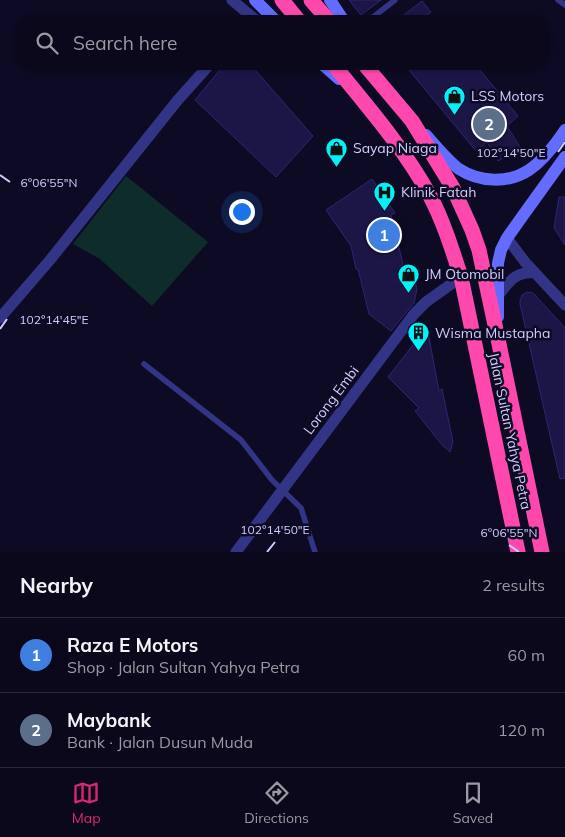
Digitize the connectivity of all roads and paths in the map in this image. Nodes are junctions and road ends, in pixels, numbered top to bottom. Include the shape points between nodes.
1 (232, 0) edge
2 (255, 0) edge
3 (282, 0) edge
4 (311, 0) edge
5 (330, 0) edge
6 (395, 0) edge
7 (558, 0) edge
8 (565, 6) edge
9 (247, 15) edge
10 (270, 15) edge
11 (294, 15) edge
12 (324, 15) edge
13 (340, 15) edge
14 (376, 15) edge
15 (205, 70) edge
16 (335, 70) edge
17 (369, 70) edge
18 (375, 70) edge
19 (398, 104) junction
20 (412, 121) junction
21 (565, 130) edge
22 (565, 157) edge
23 (508, 238) junction
24 (535, 274) junction
25 (461, 277) junction
26 (497, 297) junction
27 (565, 305) edge
28 (0, 318) edge
29 (498, 339) junction
30 (144, 364) dead end
31 (283, 490) junction
32 (236, 552) edge
33 (314, 552) edge
34 (518, 552) edge
35 (542, 552) edge

1 - 9 street
2 - 10 main road
3 - 11 highway
4 - 12 highway
5 - 13 main road
6 - 14 lane
7 - 8 lane
15 - 28 street
16 - 25 highway, Jalan Sultan Yahya Petra via 386,128 429,194
17 - 19 highway
18 - 19 main road, Jalan Sultan Yahya Petra
19 - 20 highway, Jalan Sultan Yahya Petra
20 - 21 main road via 459,168 476,177 494,181 528,171 545,157
20 - 29 highway, Jalan Sultan Yahya Petra via 453,188 472,230
22 - 23 main road
23 - 24 street
23 - 26 main road via 498,263
24 - 26 street via 517,276
24 - 27 street
25 - 31 street, Lorong Embi via 414,314
25 - 34 highway, Jalan Sultan Yahya Petra
26 - 29 main road
29 - 35 highway, Jalan Sultan Yahya Petra
30 - 31 lane via 237,436
31 - 32 street, Lorong Embi
31 - 33 lane via 302,509

